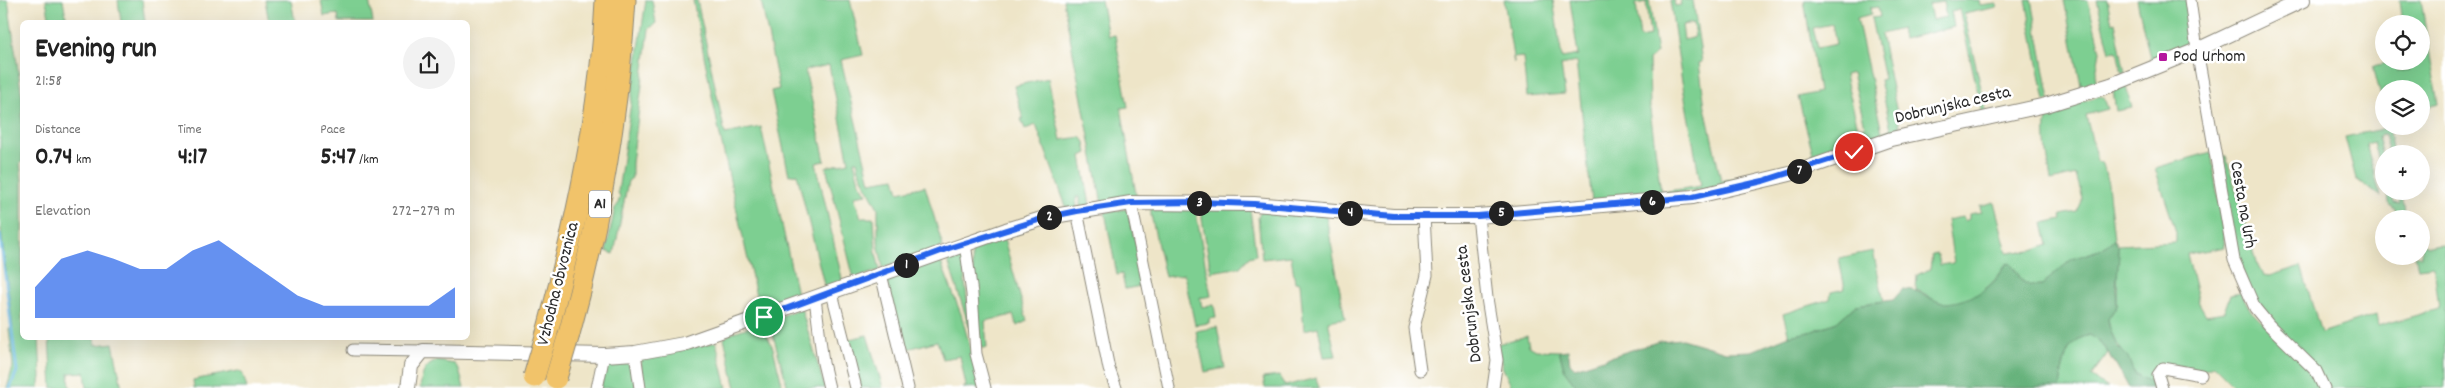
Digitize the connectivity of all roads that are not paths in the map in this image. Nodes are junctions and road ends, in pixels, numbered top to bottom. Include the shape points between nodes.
1 (596, 0) edge
2 (606, 0) edge
3 (625, 0) edge
4 (636, 0) edge
5 (2190, 0) edge
6 (2303, 0) edge
7 (2197, 50) junction
8 (610, 72) junction
9 (1131, 203) junction
10 (1077, 211) junction
11 (1424, 215) junction
12 (1478, 216) junction
13 (965, 243) junction
14 (881, 274) junction
15 (832, 292) junction
16 (815, 298) junction
17 (353, 350) dead end
18 (424, 351) junction
19 (636, 353) junction
20 (604, 355) junction
21 (1420, 370) dead end
22 (2201, 375) dead end
23 (532, 383) edge
24 (554, 383) edge
25 (408, 388) edge
26 (597, 388) edge
27 (640, 388) edge
28 (829, 388) edge
29 (856, 388) edge
30 (908, 388) edge
31 (985, 388) edge
32 (1116, 388) edge
33 (1169, 388) edge
34 (1493, 388) edge
35 (2162, 388) edge
36 (2324, 388) edge

1 - 8 highway via 595,39
2 - 8 highway, Vzhodna obvoznica / A1
3 - 8 highway, Vzhodna obvoznica / A1
4 - 8 highway via 632,47
5 - 7 street, Cesta na Urh
6 - 7 street, Dobrunjska cesta
7 - 12 street, Dobrunjska cesta via 2111,86 1891,139 1790,174 1718,192 1657,202
7 - 36 street, Cesta na Urh via 2234,260 2255,308 2316,371
8 - 23 highway, Vzhodna obvoznica / A1, bridge
8 - 24 highway, Vzhodna obvoznica / A1, bridge via 605,178 586,270
9 - 10 street, Dobrunjska cesta
9 - 11 street, Dobrunjska cesta via 1254,204 1393,216
9 - 33 street
10 - 13 street, Dobrunjska cesta
10 - 32 street via 1109,368
11 - 12 street, Dobrunjska cesta
11 - 21 street via 1427,275 1414,328
12 - 34 street, Dobrunjska cesta via 1497,360
13 - 14 street, Dobrunjska cesta
13 - 31 street via 976,354
14 - 15 street, Dobrunjska cesta
14 - 30 street
15 - 16 street, Dobrunjska cesta
15 - 29 street
16 - 19 street, Dobrunjska cesta via 684,344
16 - 28 street
17 - 18 street
18 - 20 street, Dobrunjska cesta
18 - 25 street via 411,366
19 - 20 street, Dobrunjska cesta
19 - 27 street
20 - 26 street
22 - 35 street via 2166,367 2158,375

